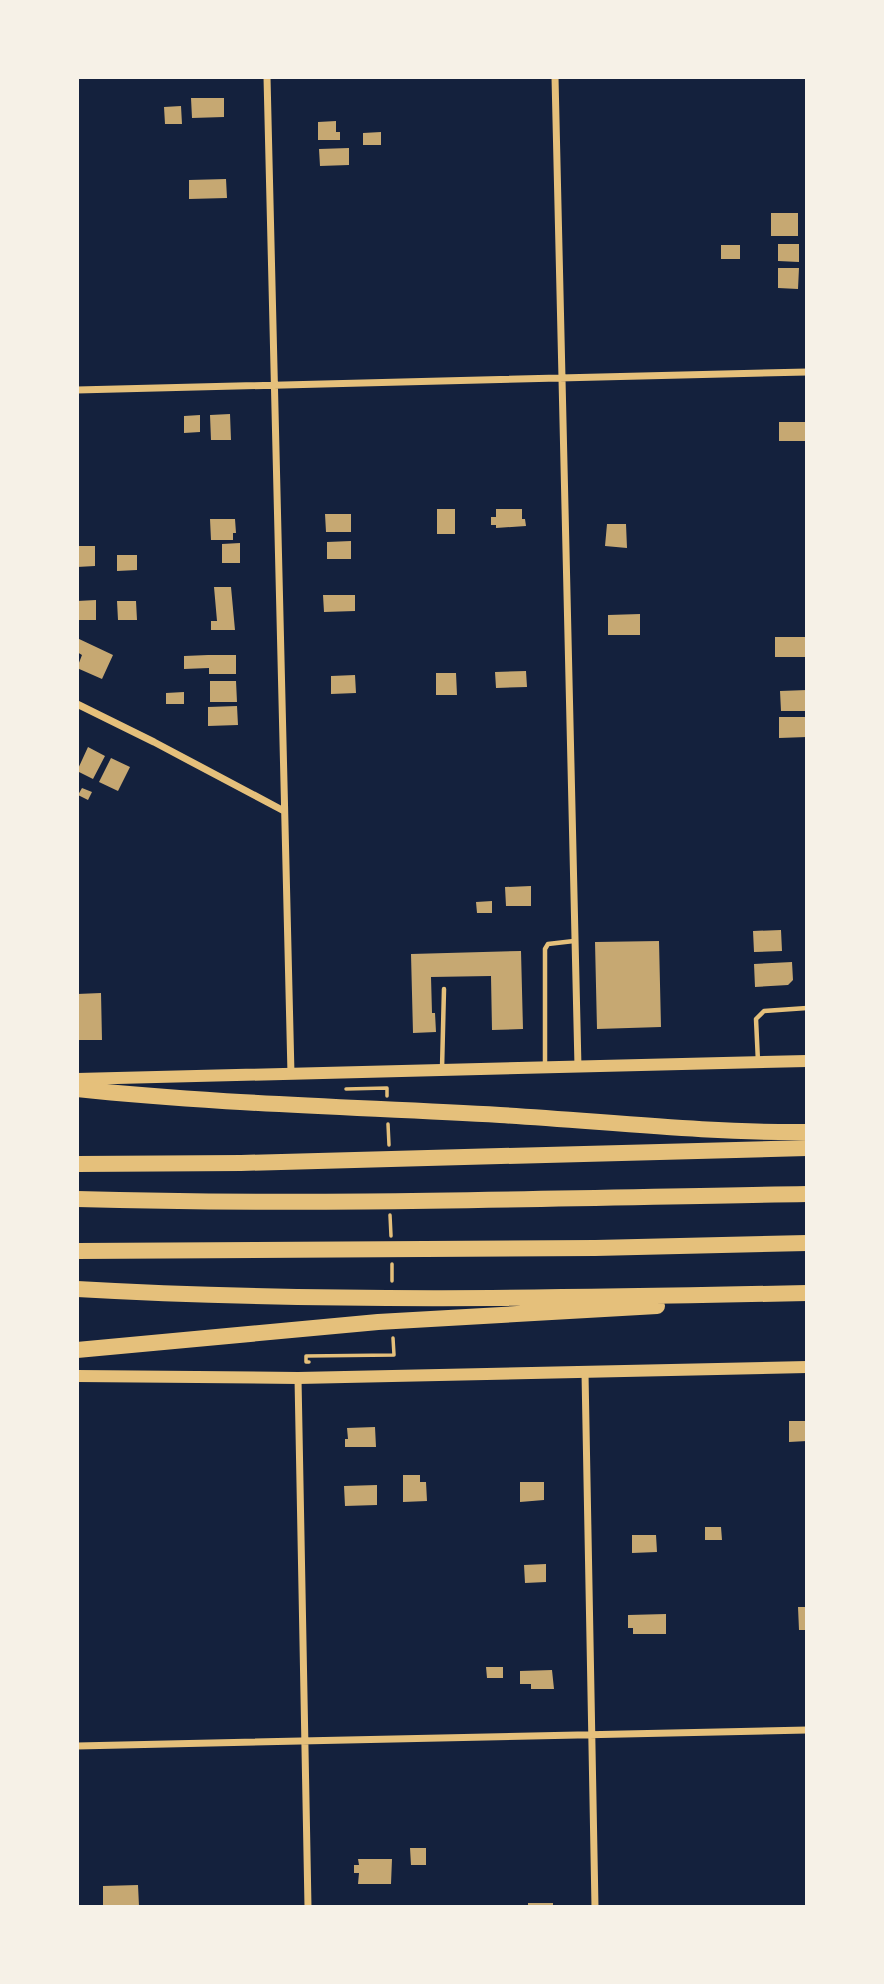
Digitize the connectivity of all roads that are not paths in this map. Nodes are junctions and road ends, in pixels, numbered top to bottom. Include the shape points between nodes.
1 (267, 77) edge
2 (555, 77) edge
3 (807, 372) edge
4 (563, 378) junction
5 (274, 385) junction
6 (77, 390) edge
7 (77, 704) edge
8 (284, 811) junction
9 (574, 941) junction
10 (444, 989) dead end
11 (807, 1008) edge
12 (807, 1062) edge
13 (758, 1063) junction
14 (578, 1067) junction
15 (545, 1068) junction
16 (442, 1070) junction
17 (291, 1074) junction
18 (77, 1079) edge
19 (77, 1089) edge
20 (807, 1132) edge
21 (807, 1148) edge
22 (77, 1164) edge
23 (807, 1194) edge
24 (77, 1199) edge
25 (807, 1243) edge
26 (77, 1251) edge
27 (77, 1289) edge
28 (779, 1293) junction
29 (807, 1293) edge
30 (77, 1350) edge
31 (807, 1367) edge
32 (585, 1373) junction
33 (77, 1376) edge
34 (298, 1378) junction
35 (807, 1730) edge
36 (593, 1735) junction
37 (305, 1742) junction
38 (77, 1746) edge
39 (308, 1907) edge
40 (596, 1907) edge

1 - 5 street
2 - 4 street
3 - 4 street
4 - 5 street
4 - 9 street
5 - 6 street
5 - 8 street
7 - 8 street
8 - 17 street
9 - 14 street
9 - 15 lane via 545,948
10 - 16 lane
11 - 13 lane via 764,1011 756,1019
12 - 13 main road
13 - 14 main road
14 - 15 main road
15 - 16 main road
16 - 17 main road
17 - 18 main road
19 - 20 highway via 216,1102 748,1133
21 - 22 highway
23 - 24 highway via 479,1200
25 - 26 highway
27 - 28 highway via 312,1297
28 - 29 highway
28 - 30 highway via 659,1306 378,1322
31 - 32 main road
32 - 34 main road
32 - 36 street
33 - 34 main road
34 - 37 street
35 - 36 street
36 - 37 street
36 - 40 street
37 - 38 street
37 - 39 street

